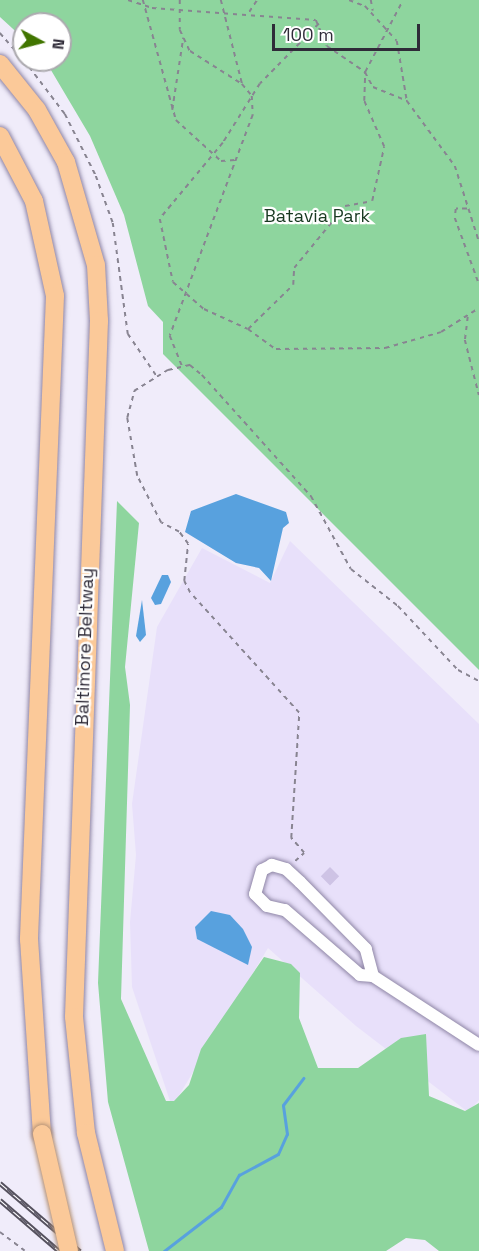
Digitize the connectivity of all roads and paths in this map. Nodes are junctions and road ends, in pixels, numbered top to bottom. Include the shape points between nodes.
1 (128, 0) edge
2 (143, 0) edge
3 (180, 0) edge
4 (220, 0) edge
5 (257, 0) edge
6 (349, 0) edge
7 (371, 0) edge
8 (403, 0) edge
9 (145, 6) junction
10 (179, 9) junction
11 (219, 9) junction
12 (249, 12) junction
13 (373, 13) junction
14 (319, 24) junction
15 (389, 29) junction
16 (0, 33) edge
17 (183, 36) junction
18 (12, 46) edge
19 (0, 64) edge
20 (33, 72) edge
21 (365, 72) junction
22 (242, 84) junction
23 (252, 96) junction
24 (408, 101) junction
25 (172, 111) junction
26 (0, 136) edge
27 (212, 155) junction
28 (236, 160) junction
29 (468, 209) junction
30 (479, 241) edge
31 (479, 284) edge
32 (186, 290) junction
33 (479, 308) edge
34 (468, 316) junction
35 (248, 329) junction
36 (183, 367) junction
37 (156, 376) junction
38 (479, 395) edge
39 (479, 681) edge
40 (286, 869) junction
41 (373, 976) junction
42 (479, 1045) edge
43 (0, 1232) edge
44 (25, 1251) edge
45 (69, 1251) edge
46 (115, 1251) edge

1 - 9 path
2 - 9 path
3 - 10 path
4 - 11 path
5 - 12 path
6 - 13 path
7 - 13 path
8 - 15 path
9 - 10 path
9 - 25 path
10 - 11 path
10 - 17 path
11 - 12 path
11 - 22 path
12 - 14 path via 288,21 311,18
13 - 15 path
14 - 21 path via 327,46
14 - 23 path
15 - 21 path
15 - 24 path via 397,41
16 - 18 path
17 - 22 path via 190,51
17 - 25 path
19 - 46 highway, Baltimore Beltway via 37,110 66,162 92,237 99,293 73,939 77,1071 86,1133
20 - 37 path via 65,114 96,176 113,223 128,334
21 - 24 path via 372,87
21 - 35 path via 364,101 384,147 372,201 345,206 294,268 293,285
22 - 23 path
23 - 27 path
23 - 28 path via 248,135
24 - 29 path via 455,166
25 - 27 path
26 - 45 highway, bridge via 34,201 55,296 29,939 42,1134
27 - 28 path
27 - 32 path via 160,219 168,272
28 - 32 path
29 - 30 path
29 - 31 path via 456,209 455,218
32 - 35 path via 204,309
32 - 36 path via 170,336
33 - 34 path
34 - 35 path via 441,332 385,348 276,349
34 - 38 path via 465,340
36 - 37 path
36 - 39 path via 190,365 202,375 290,470 351,569 398,606 458,670
37 - 40 path via 134,391 127,418 137,476 161,523 179,532 188,544 184,581 190,593 299,713 290,824 291,838 304,853
40 - 41 lane via 366,950
40 - 41 lane via 273,865 262,870 255,894 306,925 360,975
41 - 42 lane
43 - 44 path

